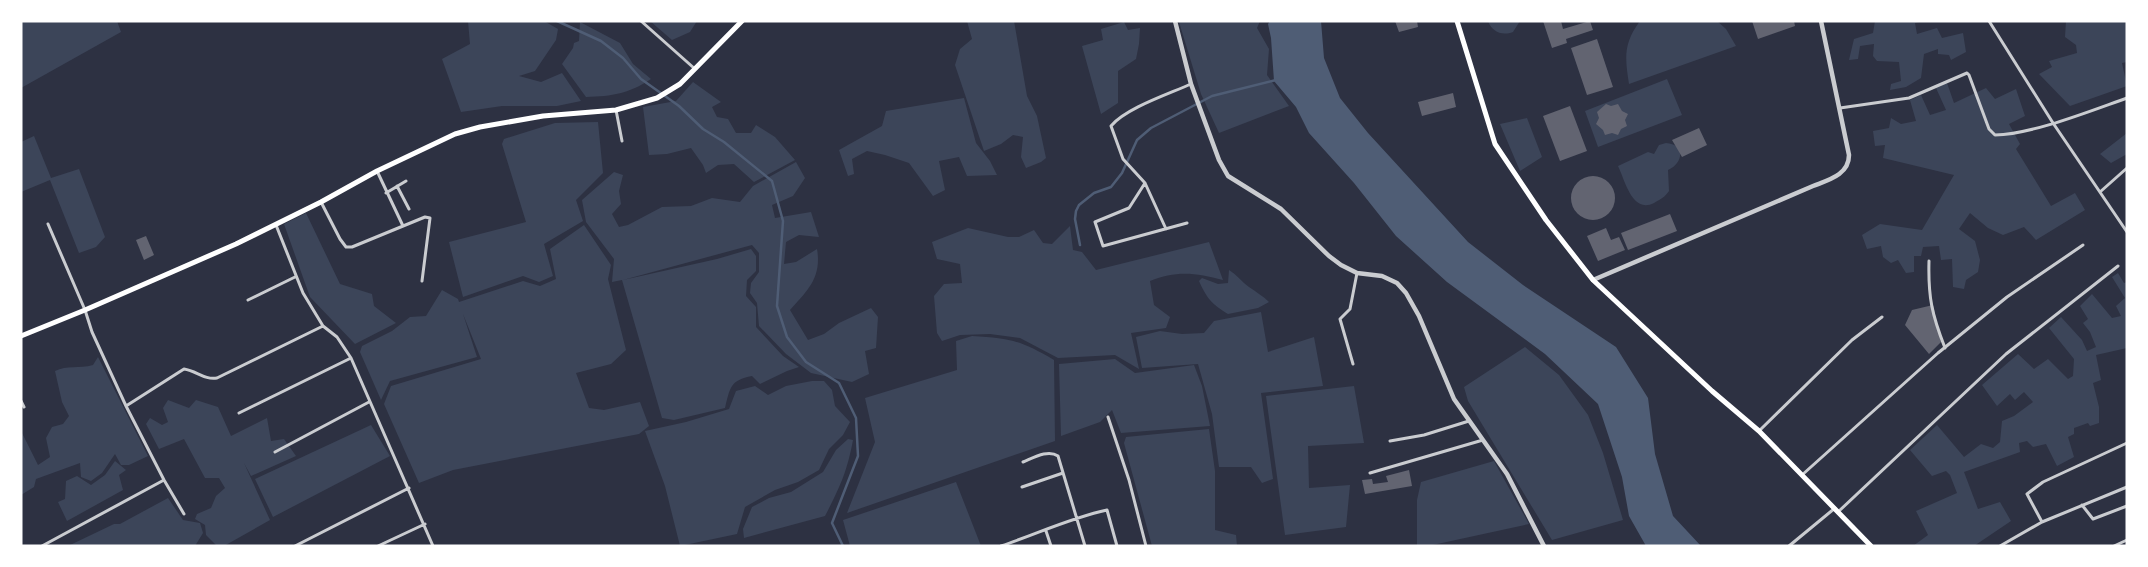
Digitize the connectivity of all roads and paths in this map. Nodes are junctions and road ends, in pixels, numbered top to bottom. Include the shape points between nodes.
1 (641, 21) edge
2 (742, 21) edge
3 (1175, 21) edge
4 (1457, 21) edge
5 (1820, 21) edge
6 (1989, 21) edge
7 (695, 70) junction
8 (1192, 84) junction
9 (2127, 98) edge
10 (1840, 108) junction
11 (616, 110) junction
12 (2053, 123) junction
13 (622, 141) dead end
14 (2127, 168) edge
15 (377, 171) junction
16 (406, 181) dead end
17 (1145, 183) junction
18 (397, 186) junction
19 (386, 192) junction
20 (2100, 192) junction
21 (321, 202) junction
22 (409, 209) dead end
23 (1187, 223) dead end
24 (48, 224) dead end
25 (276, 224) junction
26 (403, 226) junction
27 (1166, 228) junction
28 (2127, 232) edge
29 (2083, 245) dead end
30 (1929, 261) dead end
31 (2118, 266) dead end
32 (1357, 272) junction
33 (295, 277) junction
34 (1593, 280) junction
35 (422, 281) dead end
36 (248, 300) dead end
37 (86, 310) junction
38 (1882, 317) dead end
39 (323, 326) junction
40 (21, 336) edge
41 (1945, 348) junction
42 (351, 358) junction
43 (1353, 364) dead end
44 (21, 401) edge
45 (369, 402) junction
46 (126, 406) junction
47 (24, 407) dead end
48 (238, 413) dead end
49 (1108, 416) dead end
50 (1469, 420) junction
51 (1759, 431) junction
52 (1483, 440) junction
53 (1390, 441) dead end
54 (2127, 443) edge
55 (275, 452) dead end
56 (1022, 462) dead end
57 (1063, 473) junction
58 (1370, 473) dead end
59 (1802, 475) junction
60 (164, 480) junction
61 (1022, 487) dead end
62 (2127, 487) edge
63 (409, 488) junction
64 (2082, 505) junction
65 (2127, 506) edge
66 (1837, 509) junction
67 (184, 514) dead end
68 (1077, 517) junction
69 (2042, 522) junction
70 (425, 524) junction
71 (1046, 531) junction
72 (2127, 540) edge
73 (42, 546) edge
74 (295, 546) edge
75 (378, 546) edge
76 (433, 546) edge
77 (1002, 546) edge
78 (1051, 546) edge
79 (1085, 546) edge
80 (1117, 546) edge
81 (1146, 546) edge
82 (1544, 546) edge
83 (1789, 546) edge
84 (1871, 546) edge
85 (2000, 546) edge
86 (2114, 546) edge

1 - 7 street
2 - 7 main road
3 - 8 street
4 - 34 main road via 1496,144 1546,220
5 - 10 street
6 - 12 street
7 - 11 main road via 657,98
8 - 17 street via 1138,108 1111,126 1123,159
8 - 32 street via 1219,160 1228,176 1282,209 1329,256
9 - 12 street
10 - 12 street via 1909,98 1967,73 1989,129 1995,134
10 - 34 street via 1849,162 1844,171
11 - 13 street
11 - 15 main road via 542,116 480,127 455,134
12 - 20 street
14 - 20 street
15 - 19 street
15 - 21 main road
16 - 18 street
17 - 27 street
17 - 27 street via 1129,208 1095,222 1103,246
18 - 19 street
18 - 22 street
19 - 26 street
20 - 28 street
21 - 25 main road
21 - 26 street via 346,246
23 - 27 street
24 - 37 street
25 - 33 street
25 - 37 main road
26 - 35 street via 430,218
29 - 41 street via 2007,298
30 - 41 street via 1933,316
31 - 66 street via 2006,354
32 - 43 street via 1350,308 1340,319
32 - 50 street via 1382,276 1397,283 1406,293 1454,399
33 - 36 street
33 - 39 street
34 - 51 main road
37 - 40 main road
37 - 46 street via 92,332
38 - 51 street via 1852,340
39 - 42 street via 336,337
39 - 46 street via 217,378 209,379 184,369
41 - 59 street
42 - 45 street
42 - 48 street
44 - 47 street
45 - 55 street
45 - 63 street
46 - 60 street
49 - 81 street
50 - 52 street
50 - 53 street
51 - 59 main road
52 - 58 street
52 - 82 street via 1508,474
54 - 69 street via 2043,482 2027,494
56 - 57 street via 1054,453
57 - 61 street
57 - 68 street
59 - 66 main road
60 - 67 street
60 - 73 street
62 - 64 street
63 - 70 street
63 - 74 street
64 - 65 street via 2093,519
64 - 69 street
66 - 83 street
66 - 84 main road
68 - 71 street
68 - 79 street
68 - 80 street via 1107,510
69 - 85 street
70 - 75 street
70 - 76 street
71 - 77 street
71 - 78 street
72 - 86 street

